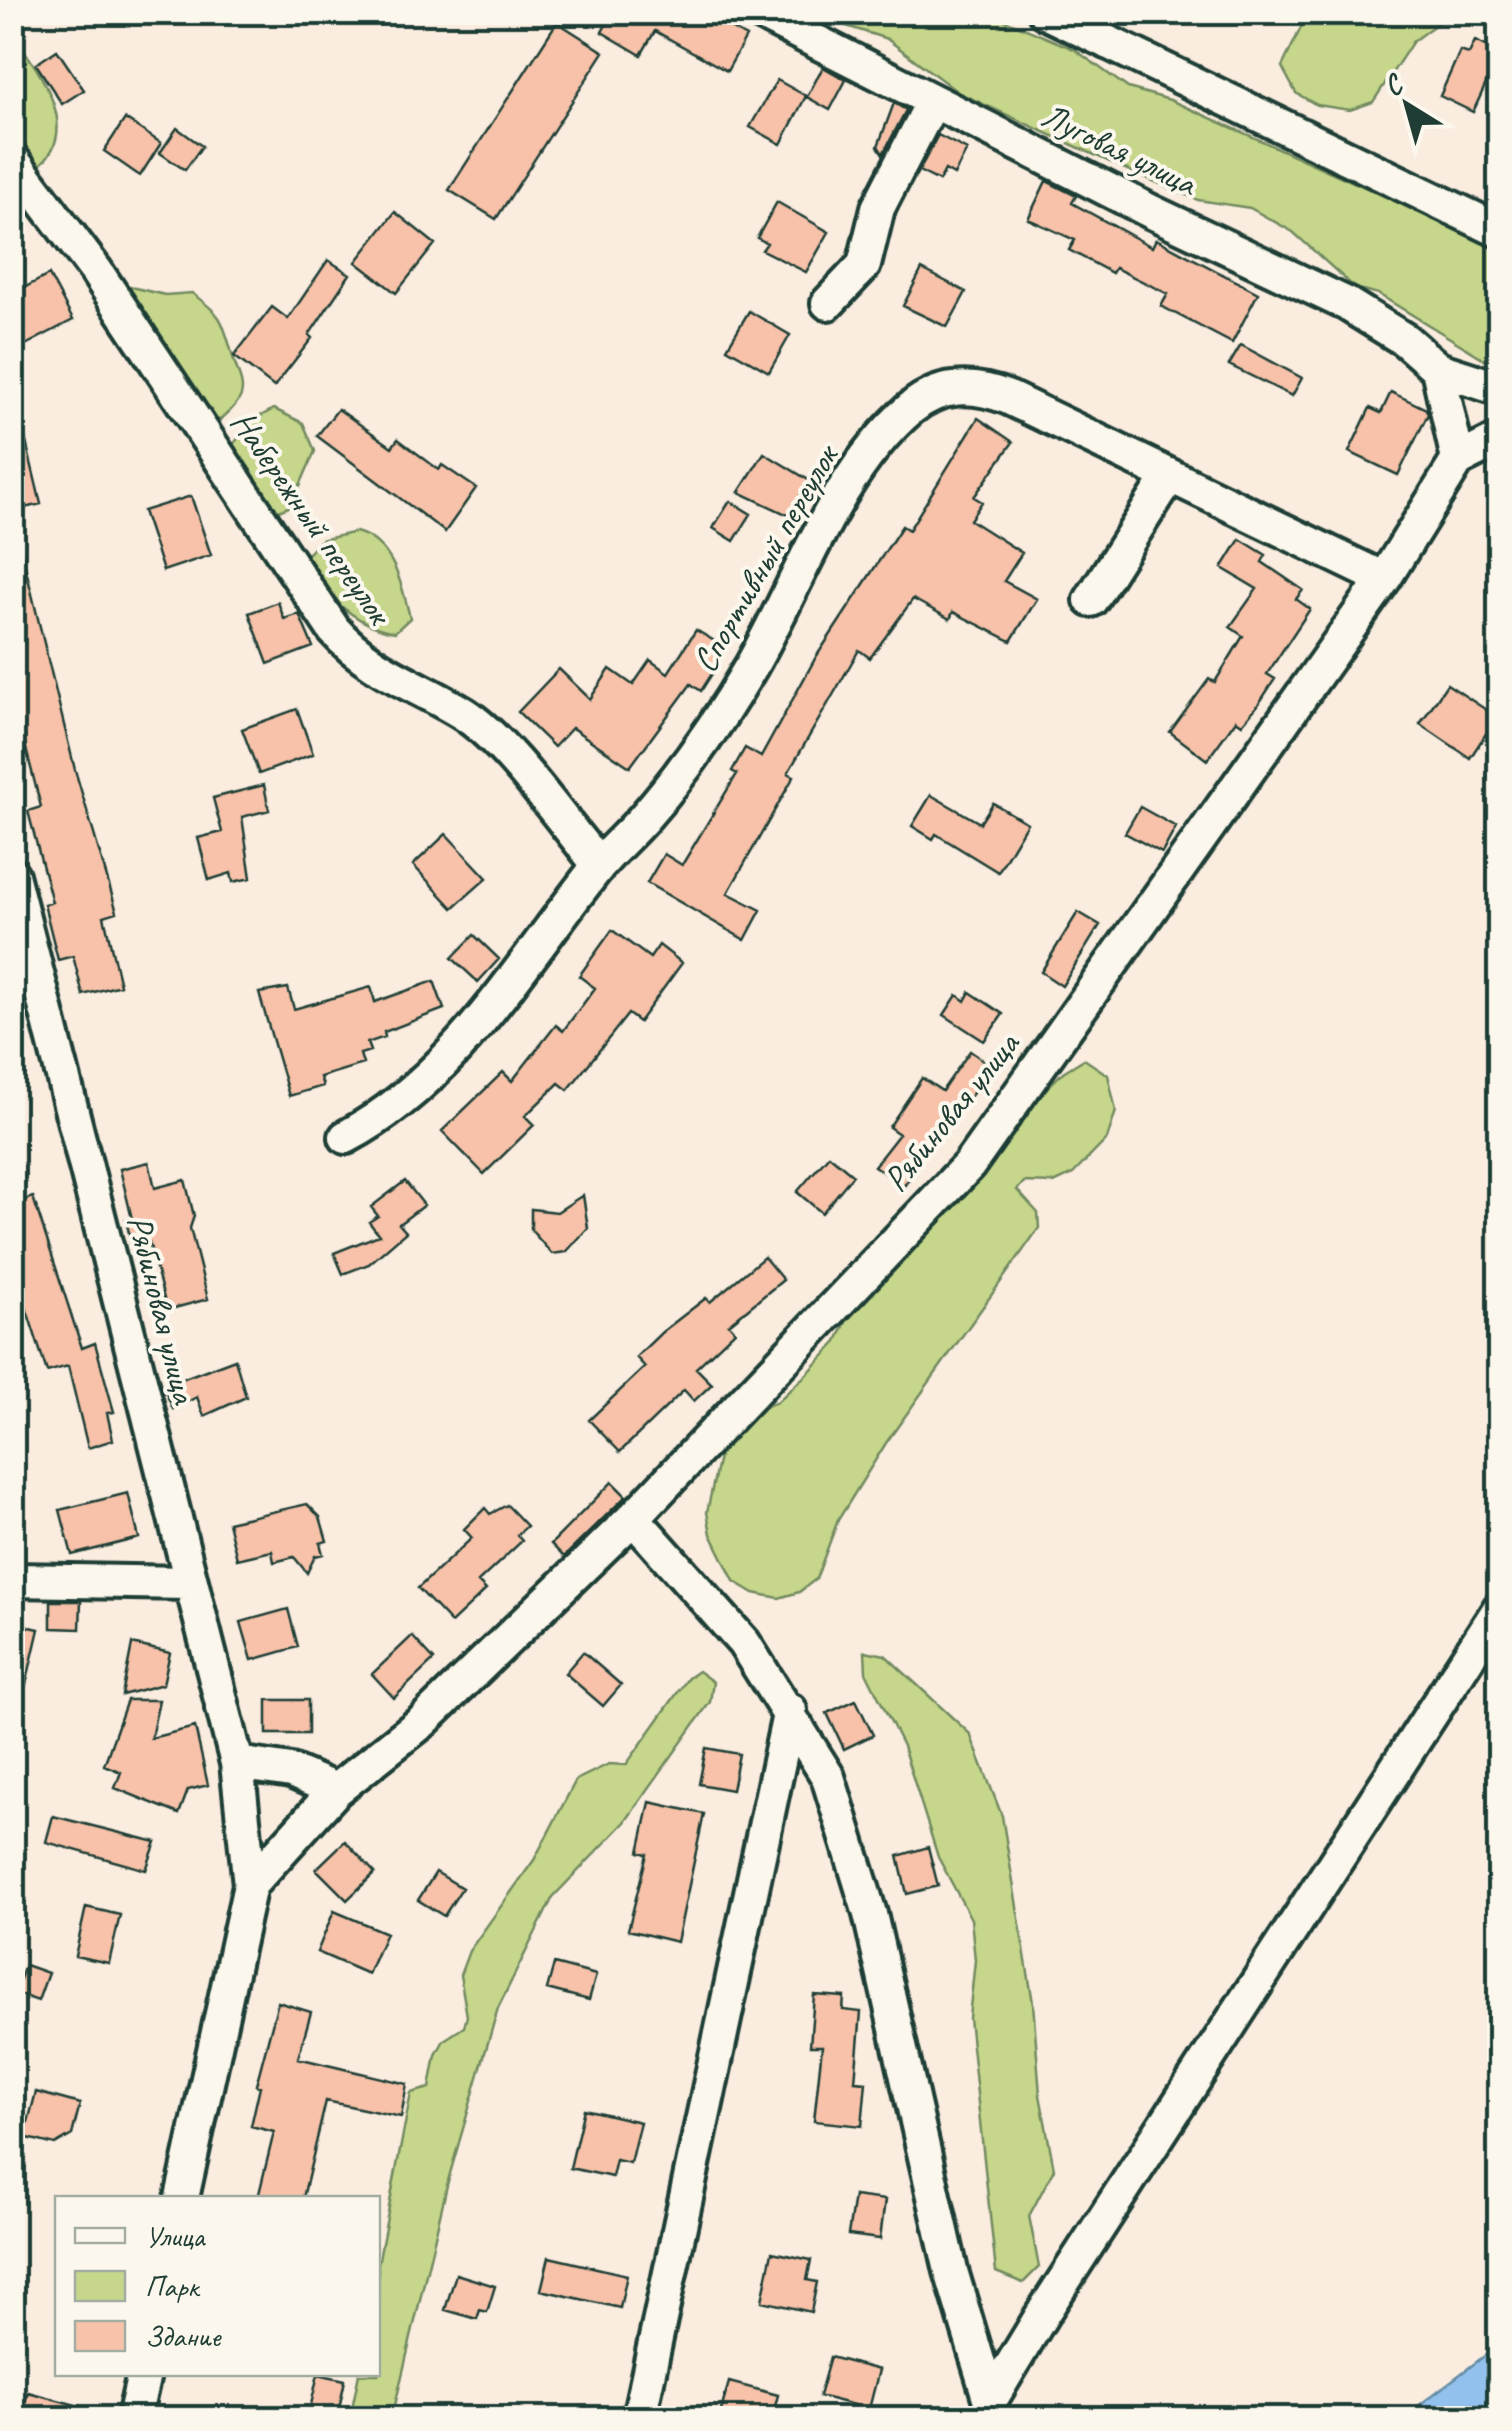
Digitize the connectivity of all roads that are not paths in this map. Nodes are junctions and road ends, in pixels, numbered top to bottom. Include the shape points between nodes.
1 (758, 12) edge
2 (1045, 12) edge
3 (932, 101) junction
4 (12, 158) edge
5 (1500, 231) edge
6 (828, 303) dead end
7 (1438, 369) junction
8 (1500, 388) edge
9 (1500, 439) edge
10 (1458, 460) junction
11 (1169, 477) junction
12 (1384, 579) junction
13 (1091, 600) dead end
14 (599, 866) junction
15 (12, 875) edge
16 (346, 1138) dead end
17 (634, 1518) junction
18 (12, 1580) edge
19 (189, 1583) junction
20 (1500, 1608) edge
21 (790, 1710) junction
22 (237, 1763) junction
23 (336, 1790) junction
24 (250, 1886) junction
25 (182, 2196) edge
26 (144, 2376) edge
27 (989, 2410) edge
28 (134, 2418) edge
29 (639, 2418) edge

1 - 3 street, Луговая улица
2 - 5 street
3 - 6 street via 878,208 864,265
3 - 7 street, Луговая улица via 1347,304
4 - 14 street, Набережный переулок via 96,271 334,630 369,664 487,733
7 - 8 street
7 - 10 street
9 - 10 street
10 - 12 street, Рябиновая улица
11 - 12 street, Спортивный переулок
11 - 13 street
11 - 14 street, Спортивный переулок via 992,391 958,387 918,402 860,467 754,662 694,756
12 - 17 street, Рябиновая улица via 968,1165
14 - 16 street, Спортивный переулок via 421,1086 384,1118
15 - 19 street, Рябиновая улица
17 - 21 street via 744,1644
17 - 23 street, Рябиновая улица via 422,1722
18 - 19 street
19 - 22 street, Рябиновая улица
20 - 27 street
21 - 27 street via 828,1777 870,1914
21 - 29 street
22 - 23 street via 291,1772
22 - 24 street, Рябиновая улица
23 - 24 street, Рябиновая улица
24 - 25 street
26 - 28 street

